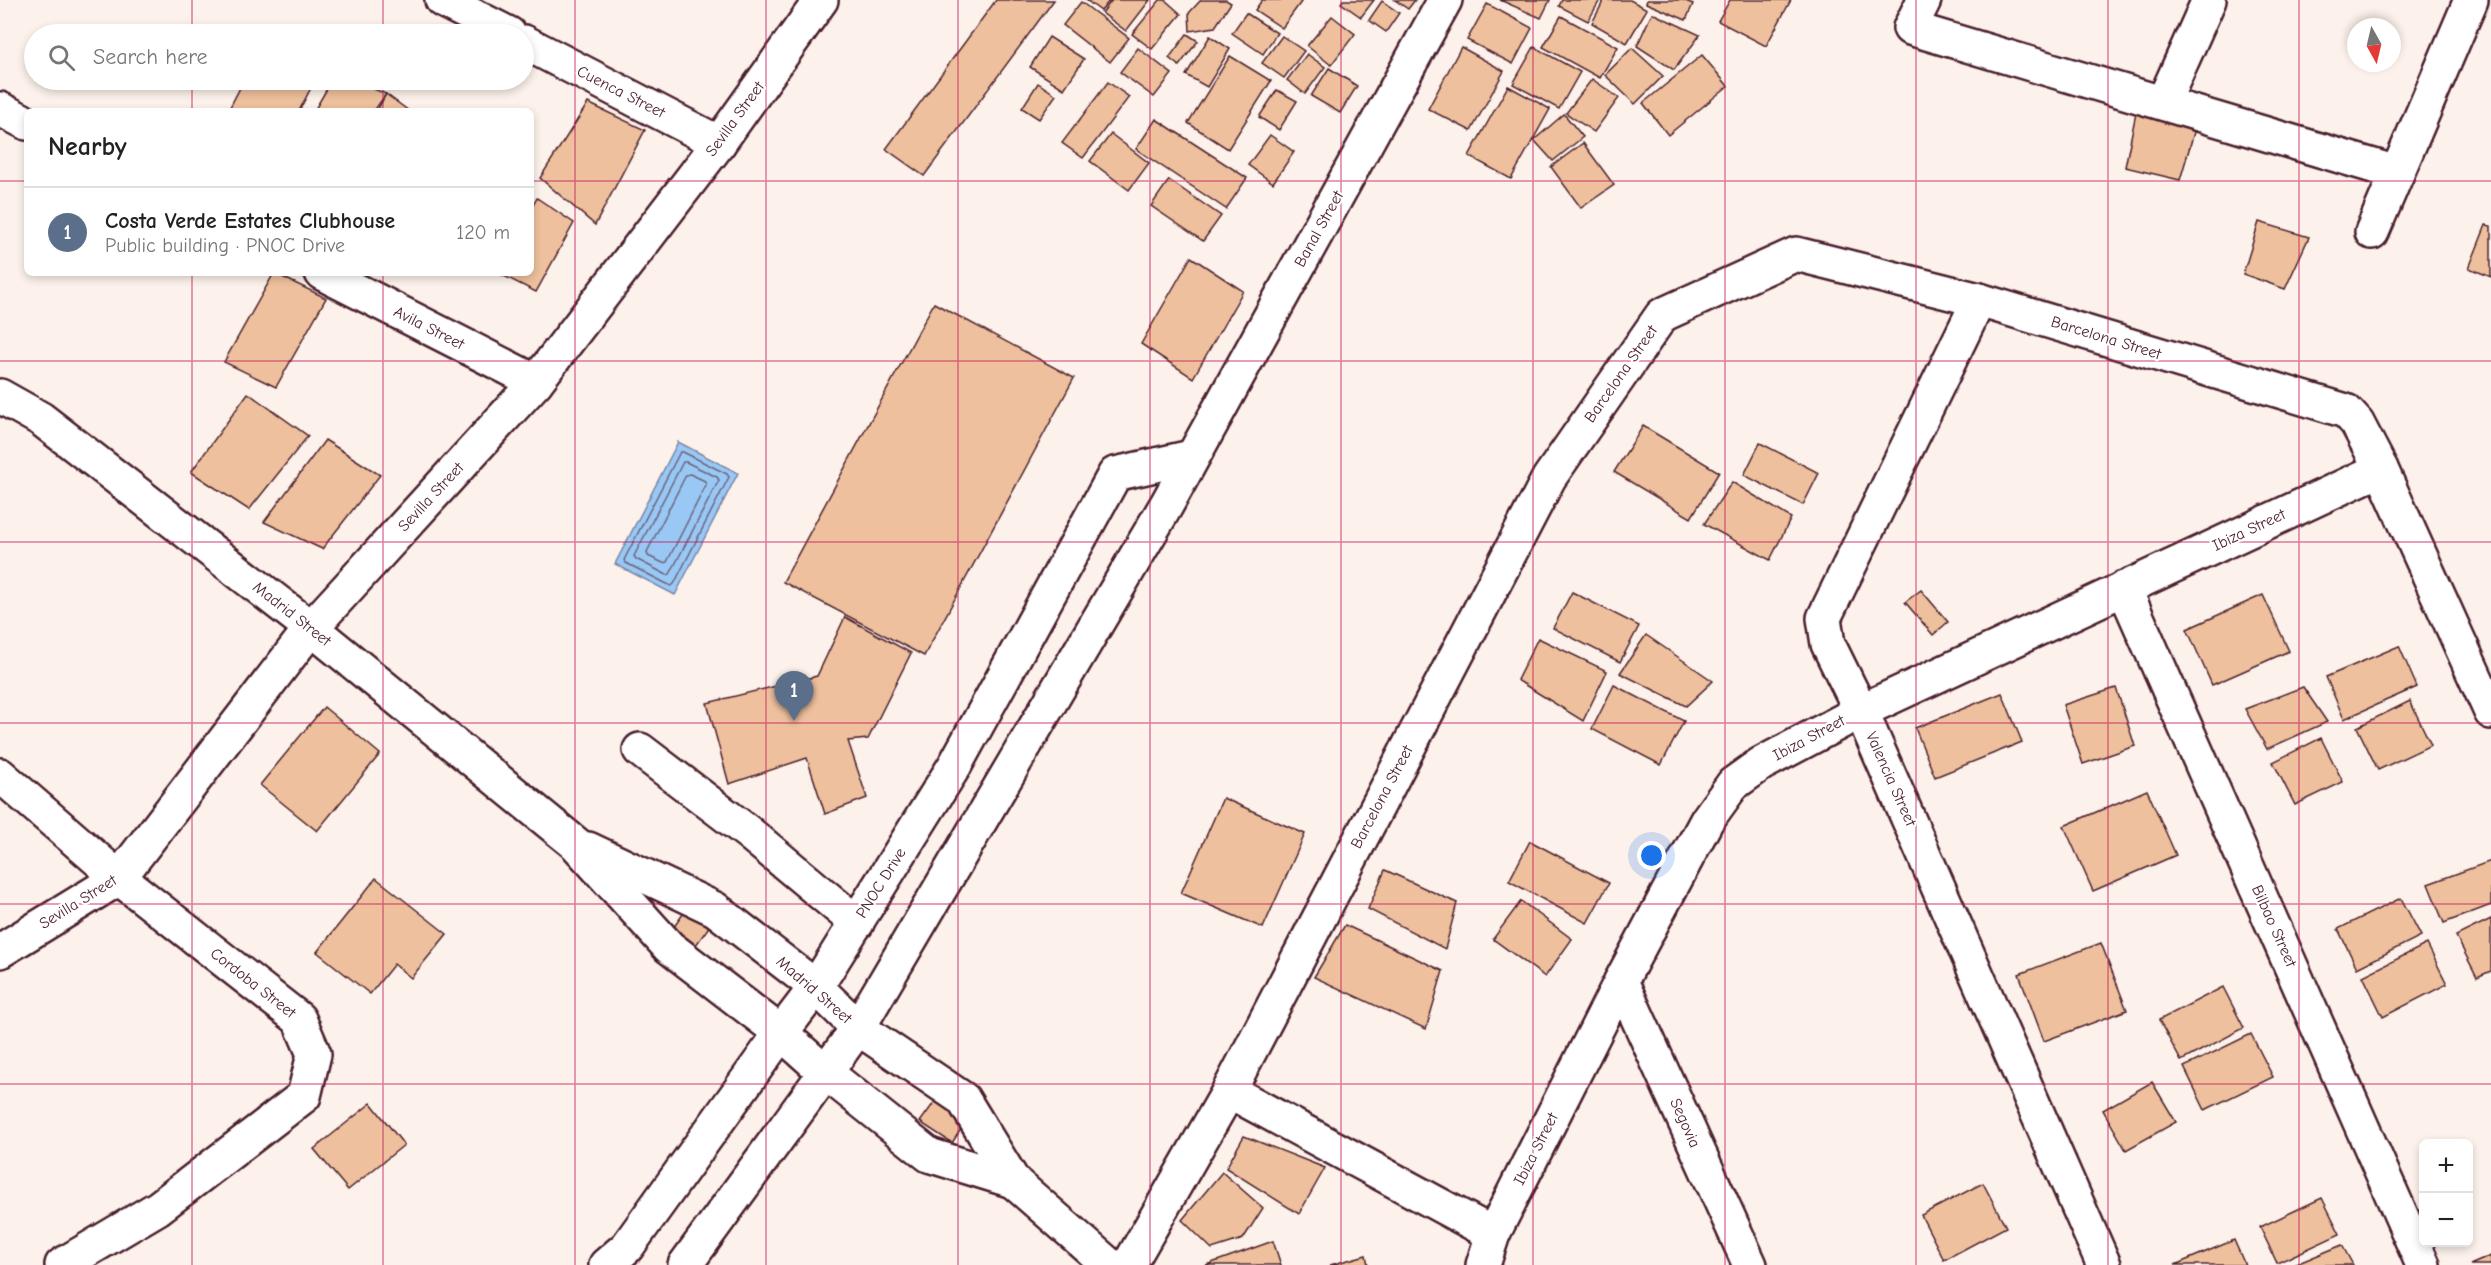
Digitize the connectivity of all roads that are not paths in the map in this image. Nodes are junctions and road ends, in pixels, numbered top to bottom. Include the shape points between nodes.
1 (442, 0) edge
2 (820, 0) edge
3 (1445, 0) edge
4 (1924, 0) edge
5 (2209, 0) edge
6 (2471, 0) edge
7 (489, 24) edge
8 (534, 47) edge
9 (2163, 103) junction
10 (0, 109) edge
11 (24, 121) edge
12 (719, 143) junction
13 (2397, 173) junction
14 (2372, 232) dead end
15 (328, 276) edge
16 (1979, 300) junction
17 (537, 382) junction
18 (0, 396) edge
19 (1191, 457) junction
20 (2381, 469) junction
21 (1115, 474) junction
22 (1167, 504) junction
23 (2124, 588) junction
24 (311, 628) junction
25 (1861, 711) junction
26 (2491, 712) edge
27 (640, 750) dead end
28 (0, 775) edge
29 (576, 844) junction
30 (119, 878) junction
31 (857, 923) junction
32 (0, 951) edge
33 (1621, 981) junction
34 (816, 987) junction
35 (858, 1028) junction
36 (781, 1033) junction
37 (825, 1072) junction
38 (1229, 1091) junction
39 (1013, 1182) junction
40 (1493, 1233) junction
41 (62, 1265) edge
42 (606, 1265) edge
43 (685, 1265) edge
44 (1109, 1265) edge
45 (1129, 1265) edge
46 (1483, 1265) edge
47 (1750, 1265) edge
48 (2104, 1265) edge
49 (2423, 1265) edge

1 - 7 street
2 - 12 street, Sevilla Street
3 - 19 street, Banal Street
4 - 9 street via 1910,28
5 - 9 street
6 - 13 street
8 - 12 street, Cuenca Street
9 - 13 street
10 - 11 street
12 - 17 street, Sevilla Street
13 - 14 street
15 - 17 street, Avila Street
16 - 20 street, Barcelona Street via 2346,411 2357,423
16 - 25 street, Valencia Street via 1824,618 1828,644
16 - 38 street, Barcelona Street via 1796,254 1662,315 1549,478
17 - 24 street, Sevilla Street
18 - 24 street, Madrid Street via 41,419
19 - 21 street
19 - 22 street
20 - 23 street, Ibiza Street
20 - 26 street, Barcelona Street
21 - 22 street
21 - 31 street, PNOC Drive via 955,765
22 - 35 street
23 - 25 street, Ibiza Street
23 - 49 street, Bilbao Street
24 - 29 street, Madrid Street
24 - 30 street, Sevilla Street
25 - 33 street, Ibiza Street via 1761,764 1733,784 1707,820
25 - 48 street, Valencia Street
27 - 31 street via 749,833
28 - 30 street, Cordoba Street
29 - 34 street, Madrid Street via 715,909
29 - 36 street, Madrid Street via 669,947
30 - 32 street, Sevilla Street
30 - 41 street, Cordoba Street via 299,1019 314,1054 304,1096 158,1208
31 - 34 street, PNOC Drive
33 - 40 street, Ibiza Street
33 - 47 street, Segovia
34 - 35 street, Madrid Street
34 - 36 street, PNOC Drive
35 - 37 street
35 - 39 street, Madrid Street via 963,1099
36 - 37 street, Madrid Street
36 - 42 street, PNOC Drive via 627,1247
37 - 39 street, Madrid Street via 929,1155
37 - 43 street
38 - 40 street
38 - 45 street, Barcelona Street
39 - 44 street, Madrid Street
40 - 46 street, Ibiza Street

